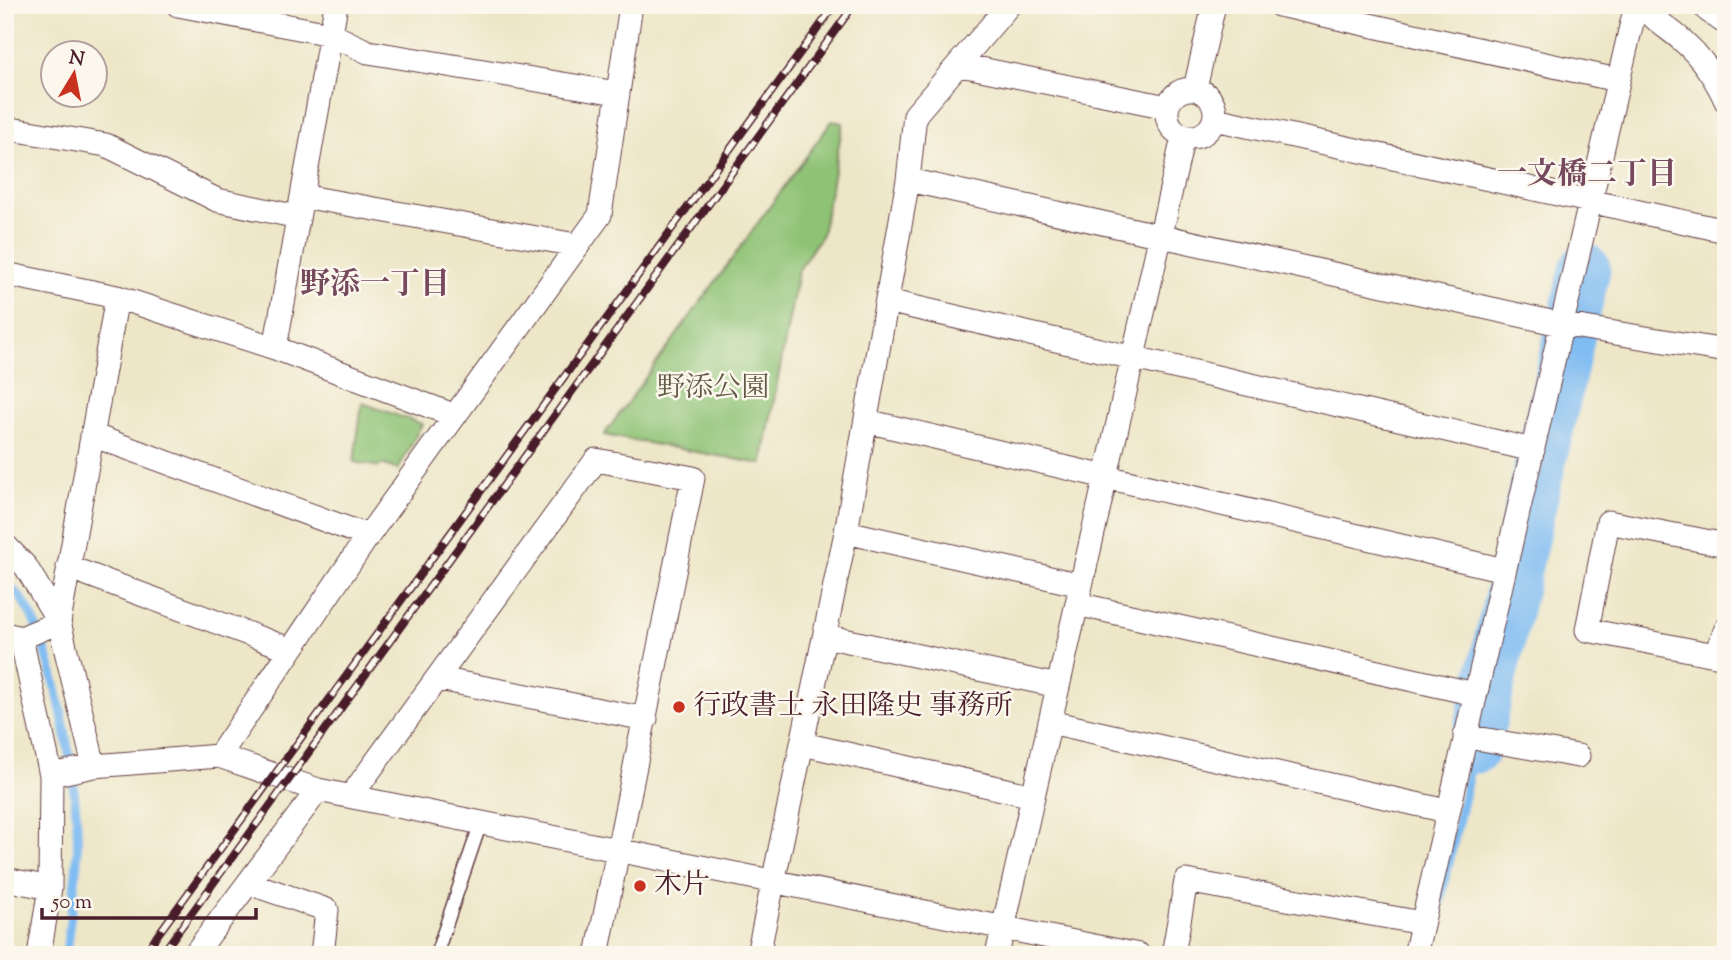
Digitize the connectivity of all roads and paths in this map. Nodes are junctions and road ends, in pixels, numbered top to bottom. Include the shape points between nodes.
1 (178, 5) edge
2 (336, 5) edge
3 (631, 5) edge
4 (1009, 5) edge
5 (1214, 5) edge
6 (1279, 5) edge
7 (1636, 5) edge
8 (1643, 5) edge
9 (1712, 5) edge
10 (1726, 15) edge
11 (330, 34) junction
12 (961, 65) junction
13 (1617, 80) junction
14 (1195, 89) junction
15 (617, 93) junction
16 (1726, 101) edge
17 (1167, 107) junction
18 (1215, 118) junction
19 (5, 128) edge
20 (1183, 137) junction
21 (908, 180) junction
22 (1588, 203) junction
23 (300, 206) junction
24 (1726, 231) edge
25 (1161, 237) junction
26 (576, 246) junction
27 (5, 274) edge
28 (117, 297) junction
29 (887, 301) junction
30 (1560, 324) junction
31 (275, 348) junction
32 (1726, 351) edge
33 (1134, 357) junction
34 (453, 415) junction
35 (866, 421) junction
36 (92, 435) junction
37 (1533, 450) junction
38 (1106, 475) junction
39 (846, 532) junction
40 (368, 536) junction
41 (5, 545) edge
42 (1726, 545) edge
43 (68, 568) junction
44 (1504, 569) junction
45 (1079, 594) junction
46 (1726, 629) edge
47 (33, 630) edge
48 (825, 636) junction
49 (289, 649) junction
50 (439, 679) junction
51 (1058, 686) junction
52 (1475, 694) junction
53 (646, 719) junction
54 (1050, 722) junction
55 (1465, 736) junction
56 (803, 744) junction
57 (219, 756) junction
58 (1578, 756) dead end
59 (72, 770) junction
60 (318, 790) junction
61 (351, 796) junction
62 (1033, 796) junction
63 (1447, 811) junction
64 (481, 822) junction
65 (618, 849) junction
66 (5, 879) edge
67 (773, 881) junction
68 (249, 883) junction
69 (50, 888) junction
70 (1422, 923) junction
71 (1003, 928) junction
72 (39, 955) edge
73 (194, 955) edge
74 (322, 955) edge
75 (436, 955) edge
76 (597, 955) edge
77 (758, 955) edge
78 (997, 955) edge
79 (1139, 955) edge
80 (1173, 955) edge
81 (1415, 955) edge

1 - 11 street
2 - 11 street
3 - 15 street
4 - 12 street
5 - 14 street
6 - 13 street
7 - 13 street
8 - 16 street via 1686,43
9 - 10 main road
11 - 15 street via 368,52
11 - 23 street
12 - 17 street
12 - 21 street via 915,116
13 - 22 street
14 - 17 street via 1173,96
14 - 18 street via 1212,100
15 - 26 street via 600,215
17 - 20 street via 1170,126
18 - 20 street via 1204,134
18 - 22 street
19 - 23 street via 106,145 217,200
20 - 25 street
21 - 25 street
21 - 29 street
22 - 24 street
22 - 30 street
23 - 26 street
23 - 31 street
25 - 30 street
25 - 33 street
26 - 34 street
27 - 28 street
28 - 31 street
28 - 36 street
29 - 33 street
29 - 35 street
30 - 32 street
30 - 37 street
31 - 34 street
33 - 37 street
33 - 38 street
34 - 40 street
35 - 38 street
35 - 39 street
36 - 40 street
36 - 43 street
37 - 44 street
38 - 44 street
38 - 45 street
39 - 45 street
39 - 48 street
40 - 49 street
41 - 47 street via 26,567
42 - 46 street via 1608,522 1587,630 1715,655
43 - 47 street
43 - 49 street
44 - 52 street
45 - 51 street
45 - 52 street
47 - 59 street
47 - 59 street
48 - 51 street
48 - 56 street
49 - 57 street
50 - 53 street
50 - 53 street via 596,460 693,478
50 - 61 street
51 - 54 street
52 - 55 street
53 - 65 street
54 - 62 street
54 - 63 street
55 - 58 street
55 - 63 street
56 - 62 street
56 - 67 street
57 - 59 street
57 - 60 street
59 - 69 street
60 - 61 street
60 - 68 street
61 - 64 street
62 - 71 street
63 - 70 street
64 - 65 street
64 - 75 lane
65 - 67 street
65 - 76 street
66 - 69 street
67 - 71 street
67 - 77 street
68 - 73 street
68 - 74 street via 327,910
69 - 72 street
70 - 80 street via 1186,881
70 - 81 street
71 - 78 street
71 - 79 street

